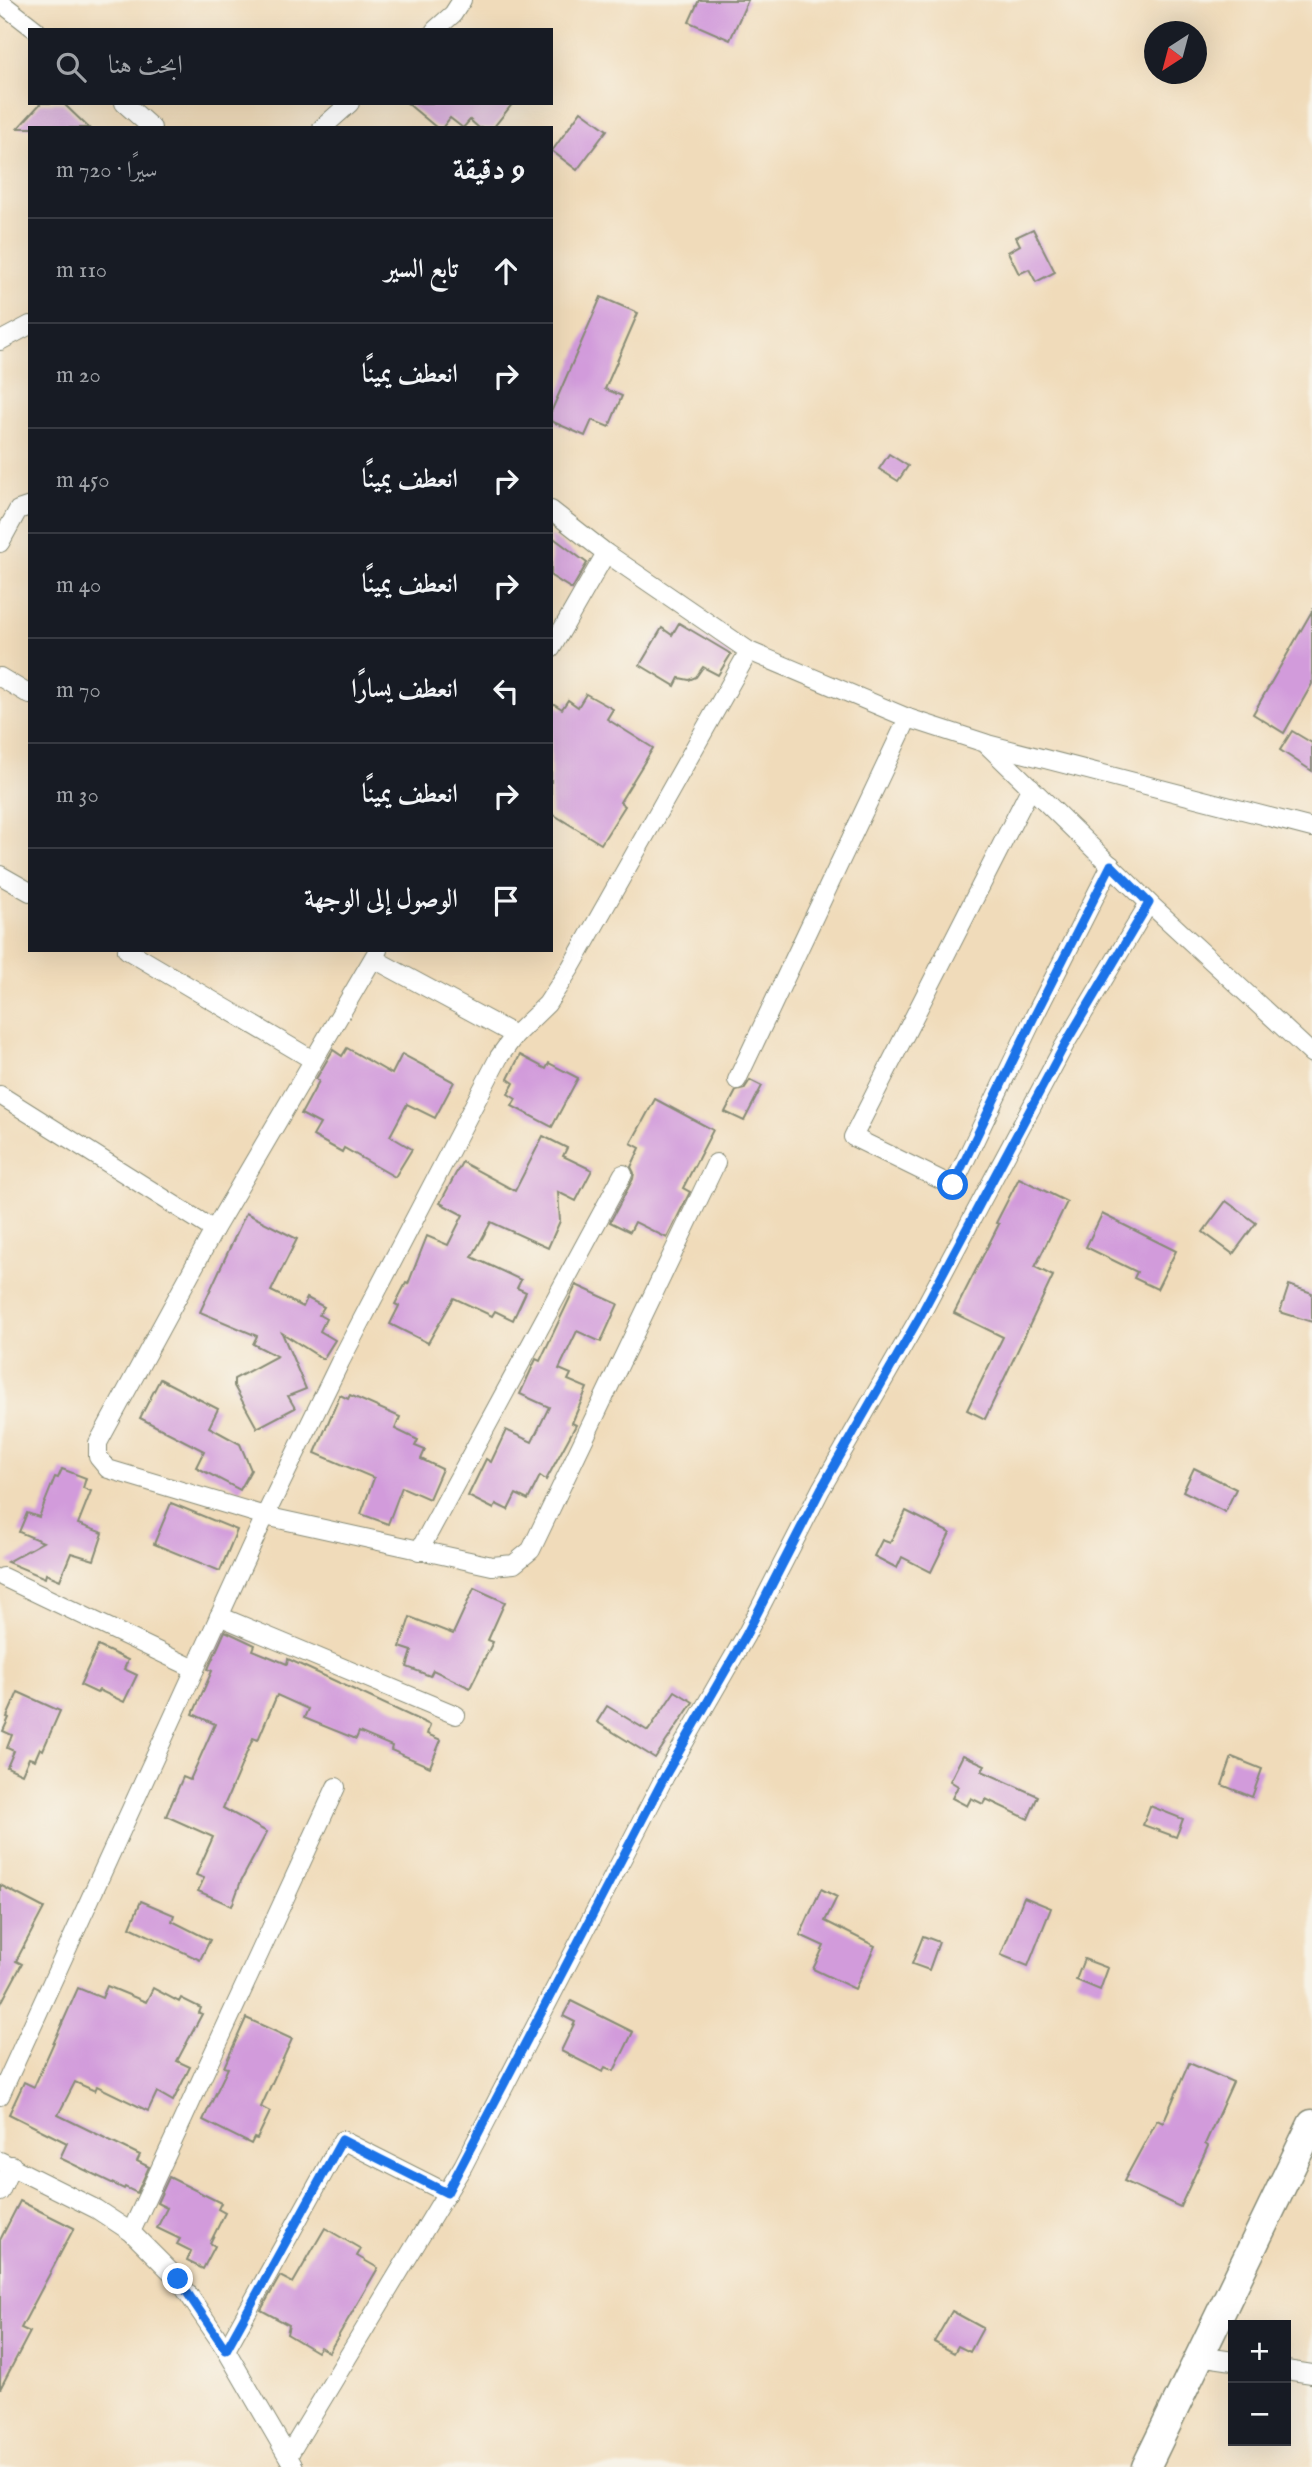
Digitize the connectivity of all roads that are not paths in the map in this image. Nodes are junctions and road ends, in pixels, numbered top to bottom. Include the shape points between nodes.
1 (462, 0) edge
2 (0, 2) edge
3 (33, 28) edge
4 (437, 28) edge
5 (126, 105) edge
6 (348, 105) edge
7 (150, 126) edge
8 (324, 126) edge
9 (28, 326) edge
10 (0, 341) edge
11 (28, 507) edge
12 (553, 512) edge
13 (0, 543) edge
14 (606, 553) junction
15 (553, 646) edge
16 (749, 651) junction
17 (0, 677) edge
18 (28, 694) edge
19 (908, 718) junction
20 (985, 743) junction
21 (1031, 787) junction
22 (1312, 828) edge
23 (1111, 865) junction
24 (0, 875) edge
25 (28, 891) edge
26 (1149, 903) junction
27 (130, 952) edge
28 (376, 954) edge
29 (514, 1035) junction
30 (1312, 1054) edge
31 (313, 1060) junction
32 (737, 1080) dead end
33 (0, 1095) edge
34 (716, 1163) dead end
35 (623, 1174) dead end
36 (214, 1230) junction
37 (265, 1516) junction
38 (419, 1551) junction
39 (3, 1577) dead end
40 (219, 1616) junction
41 (195, 1669) junction
42 (456, 1715) dead end
43 (336, 1787) dead end
44 (0, 2096) edge
45 (1312, 2124) edge
46 (6, 2163) edge
47 (0, 2192) edge
48 (447, 2193) junction
49 (131, 2232) junction
50 (226, 2350) junction
51 (1199, 2356) junction
52 (1228, 2360) edge
53 (1291, 2371) edge
54 (1312, 2374) edge
55 (291, 2461) edge
56 (1146, 2467) edge

1 - 4 street
2 - 3 street
5 - 7 street
6 - 8 street
9 - 10 street
11 - 13 street via 18,510
12 - 14 street
14 - 15 street
14 - 16 street
16 - 19 street
16 - 29 street via 570,967 547,1004
17 - 18 street
19 - 20 street
19 - 32 street
20 - 21 street
20 - 22 street
21 - 23 street
21 - 23 street via 853,1137 953,1185
23 - 26 street
24 - 25 street
26 - 30 street
26 - 48 street via 1058,1057 919,1318 821,1489
27 - 31 street
28 - 29 street
28 - 31 street
29 - 37 street
31 - 36 street
33 - 36 street
34 - 38 street via 531,1550 514,1564 492,1566
35 - 38 street
36 - 37 street via 98,1443 98,1457 108,1469
37 - 38 street
37 - 40 street
39 - 41 street
40 - 41 street
40 - 42 street
41 - 44 street
43 - 49 street
45 - 51 main road
46 - 47 street
46 - 49 street
48 - 50 street via 342,2140
48 - 55 street
49 - 50 street via 178,2279
50 - 55 street
51 - 52 street
51 - 56 main road
53 - 54 street

